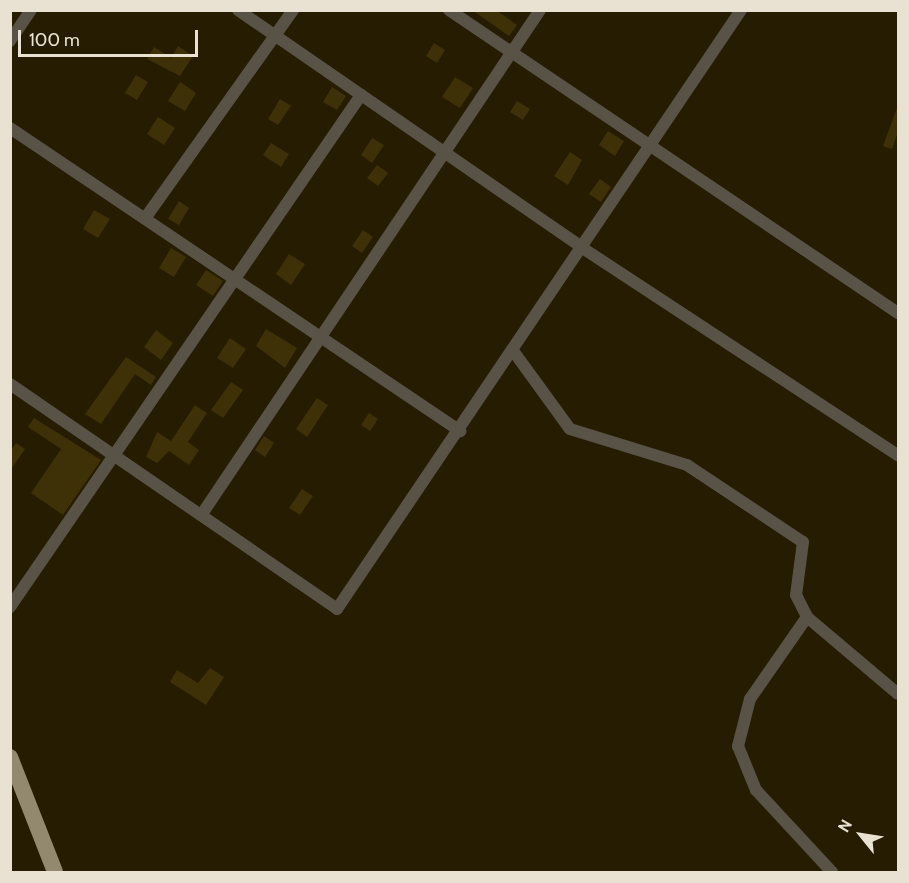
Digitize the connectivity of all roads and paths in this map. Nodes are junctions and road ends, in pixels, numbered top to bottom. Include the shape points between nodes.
1 (31, 10) edge
2 (238, 10) edge
3 (293, 10) edge
4 (450, 10) edge
5 (540, 10) edge
6 (741, 10) edge
7 (275, 36) junction
8 (10, 41) edge
9 (512, 52) junction
10 (361, 95) junction
11 (10, 128) edge
12 (651, 146) junction
13 (445, 153) junction
14 (146, 217) junction
15 (584, 249) junction
16 (237, 277) junction
17 (898, 313) edge
18 (322, 336) junction
19 (514, 352) junction
20 (10, 384) edge
21 (460, 431) junction
22 (116, 454) junction
23 (898, 455) edge
24 (202, 514) junction
25 (10, 607) edge
26 (807, 617) junction
27 (898, 694) edge
28 (10, 757) edge
29 (55, 873) edge
30 (832, 873) edge

1 - 8 street
2 - 7 street
3 - 7 street
4 - 9 street
5 - 9 street
6 - 12 street
7 - 10 street
7 - 14 street
9 - 12 street
9 - 13 street
10 - 13 street
10 - 16 street
11 - 14 street
12 - 15 street
12 - 17 street
13 - 15 street
13 - 18 street
14 - 16 street
15 - 19 street
15 - 23 street
16 - 18 street
16 - 22 street
18 - 21 street
18 - 24 street
19 - 21 street
19 - 26 street via 570,429 687,465 803,542 796,595
20 - 22 street
21 - 24 street via 337,609
22 - 24 street
22 - 25 street
26 - 27 street
26 - 30 street via 750,699 738,746 756,790
28 - 29 main road

